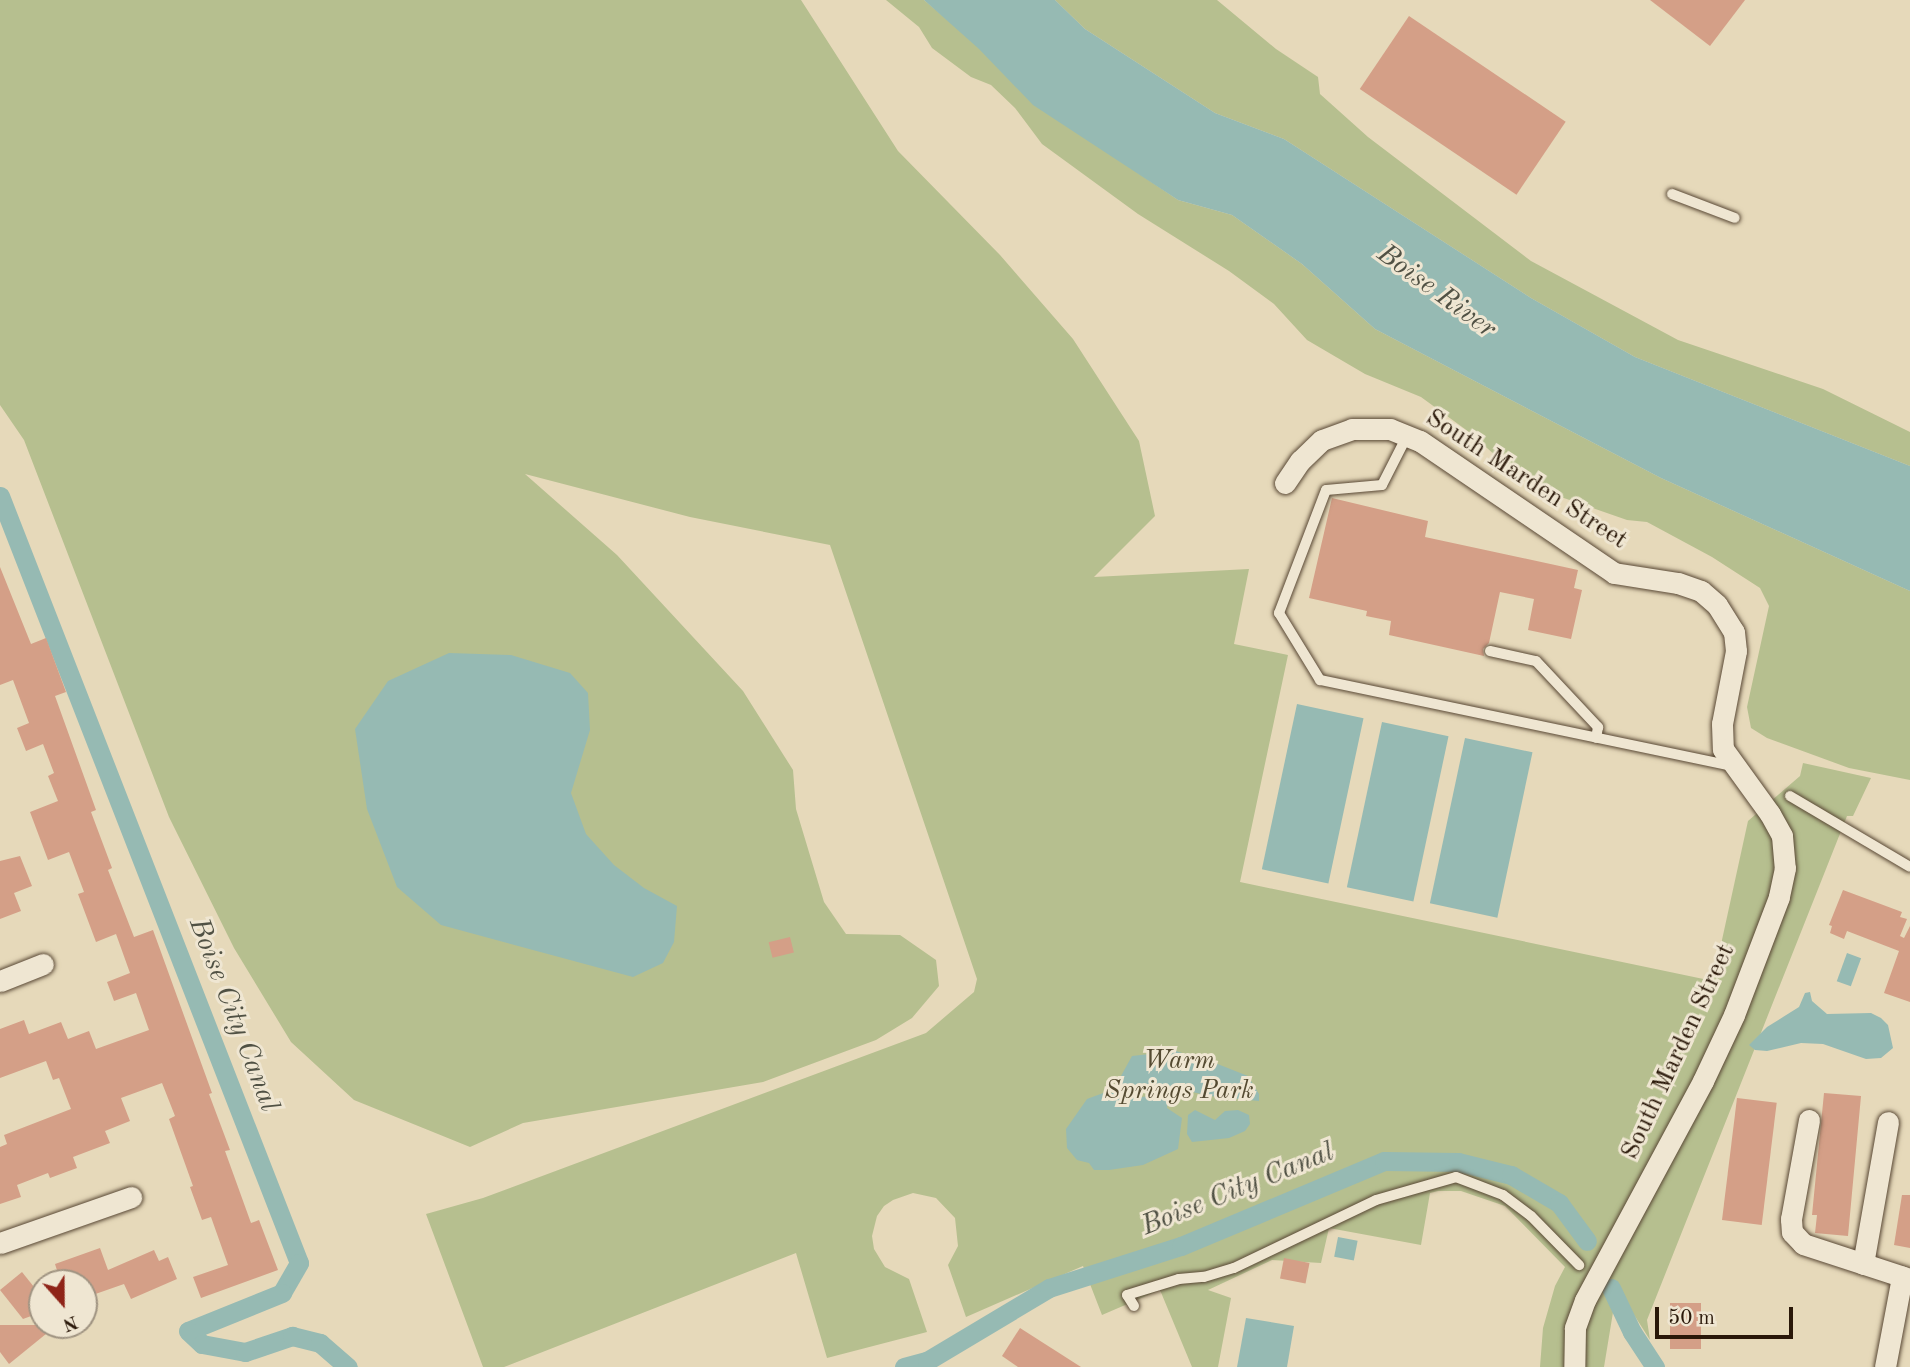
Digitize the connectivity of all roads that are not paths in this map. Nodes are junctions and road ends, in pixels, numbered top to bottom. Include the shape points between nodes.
1 (1672, 194) dead end
2 (1735, 218) dead end
3 (1407, 436) junction
4 (1285, 483) dead end
5 (1490, 651) dead end
6 (1596, 738) junction
7 (1735, 768) junction
8 (1790, 796) dead end
9 (1910, 867) edge
10 (43, 964) dead end
11 (0, 981) edge
12 (1809, 1120) dead end
13 (1888, 1122) dead end
14 (131, 1197) dead end
15 (0, 1244) edge
16 (1863, 1264) junction
17 (1579, 1265) dead end
18 (1906, 1278) edge
19 (1134, 1306) dead end
20 (1574, 1367) edge
21 (1885, 1367) edge

1 - 2 lane
3 - 4 street, South Marden Street via 1390,429 1352,429 1322,440
3 - 6 lane via 1382,485 1326,490 1279,613 1320,680
3 - 7 street, South Marden Street via 1614,573 1678,583 1701,591 1717,605 1734,632 1736,651 1722,724 1723,749
5 - 6 lane via 1536,662 1598,727
6 - 7 lane
7 - 20 street, South Marden Street via 1782,836 1785,867 1779,897 1703,1081 1585,1300 1575,1328
8 - 9 lane
10 - 11 street
12 - 16 street via 1792,1232 1803,1244
13 - 16 street
14 - 15 street
16 - 18 street
17 - 19 lane via 1512,1202 1456,1177 1376,1200 1234,1268 1128,1295
18 - 21 street

